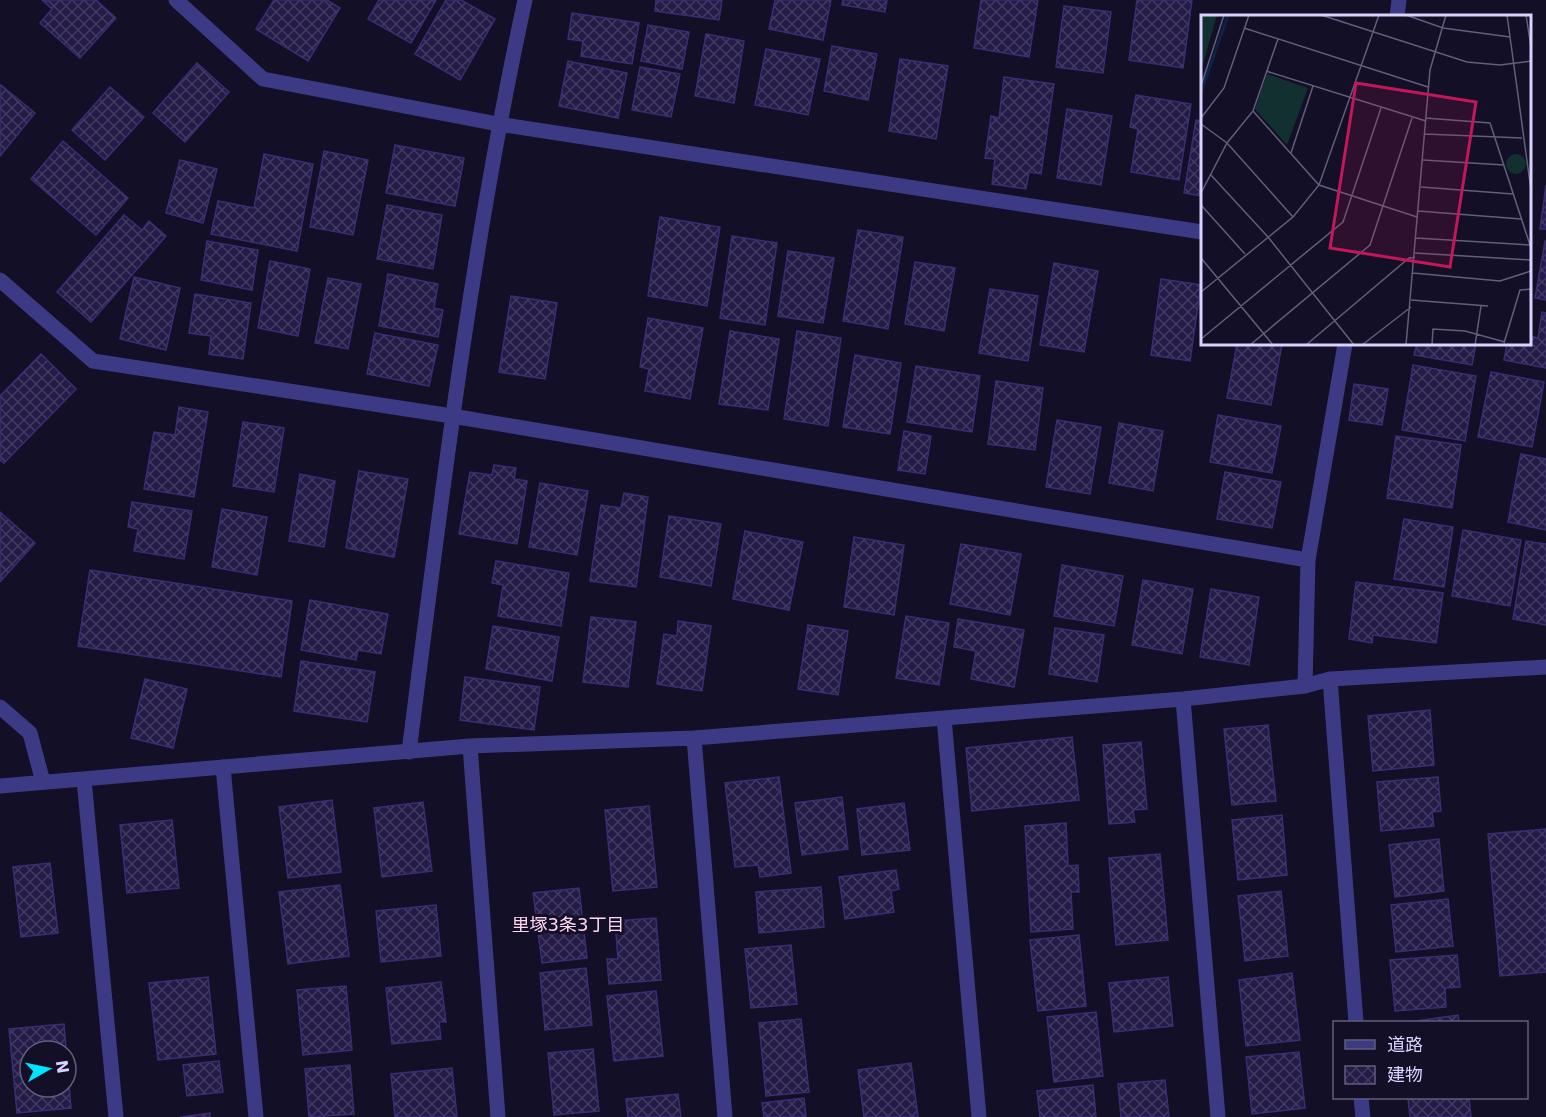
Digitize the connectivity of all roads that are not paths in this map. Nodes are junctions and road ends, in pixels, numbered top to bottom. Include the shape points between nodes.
1 (176, 0) edge
2 (525, 0) edge
3 (1399, 0) edge
4 (1397, 15) edge
5 (498, 124) junction
6 (1201, 232) edge
7 (0, 280) edge
8 (1346, 345) edge
9 (452, 416) junction
10 (1308, 560) junction
11 (1546, 667) edge
12 (1330, 679) junction
13 (1305, 686) junction
14 (1182, 699) junction
15 (0, 707) edge
16 (945, 718) junction
17 (694, 738) junction
18 (470, 746) junction
19 (409, 752) junction
20 (223, 767) junction
21 (84, 780) junction
22 (43, 782) junction
23 (0, 786) edge
24 (1356, 1021) edge
25 (1361, 1099) edge
26 (116, 1117) edge
27 (256, 1117) edge
28 (498, 1117) edge
29 (725, 1117) edge
30 (979, 1117) edge
31 (1218, 1117) edge
32 (1363, 1117) edge

1 - 5 street via 263,79
2 - 5 street
3 - 4 street
5 - 6 street
5 - 9 street
7 - 9 street via 93,361
8 - 10 street
9 - 10 street
9 - 19 street
10 - 13 street
11 - 12 street
12 - 13 street
12 - 24 street
13 - 14 street
14 - 16 street
14 - 31 street
15 - 22 street via 30,733
16 - 17 street
16 - 30 street
17 - 18 street
17 - 29 street
18 - 19 street
18 - 28 street
19 - 20 street
20 - 21 street
20 - 27 street
21 - 22 street
21 - 26 street
22 - 23 street
25 - 32 street

